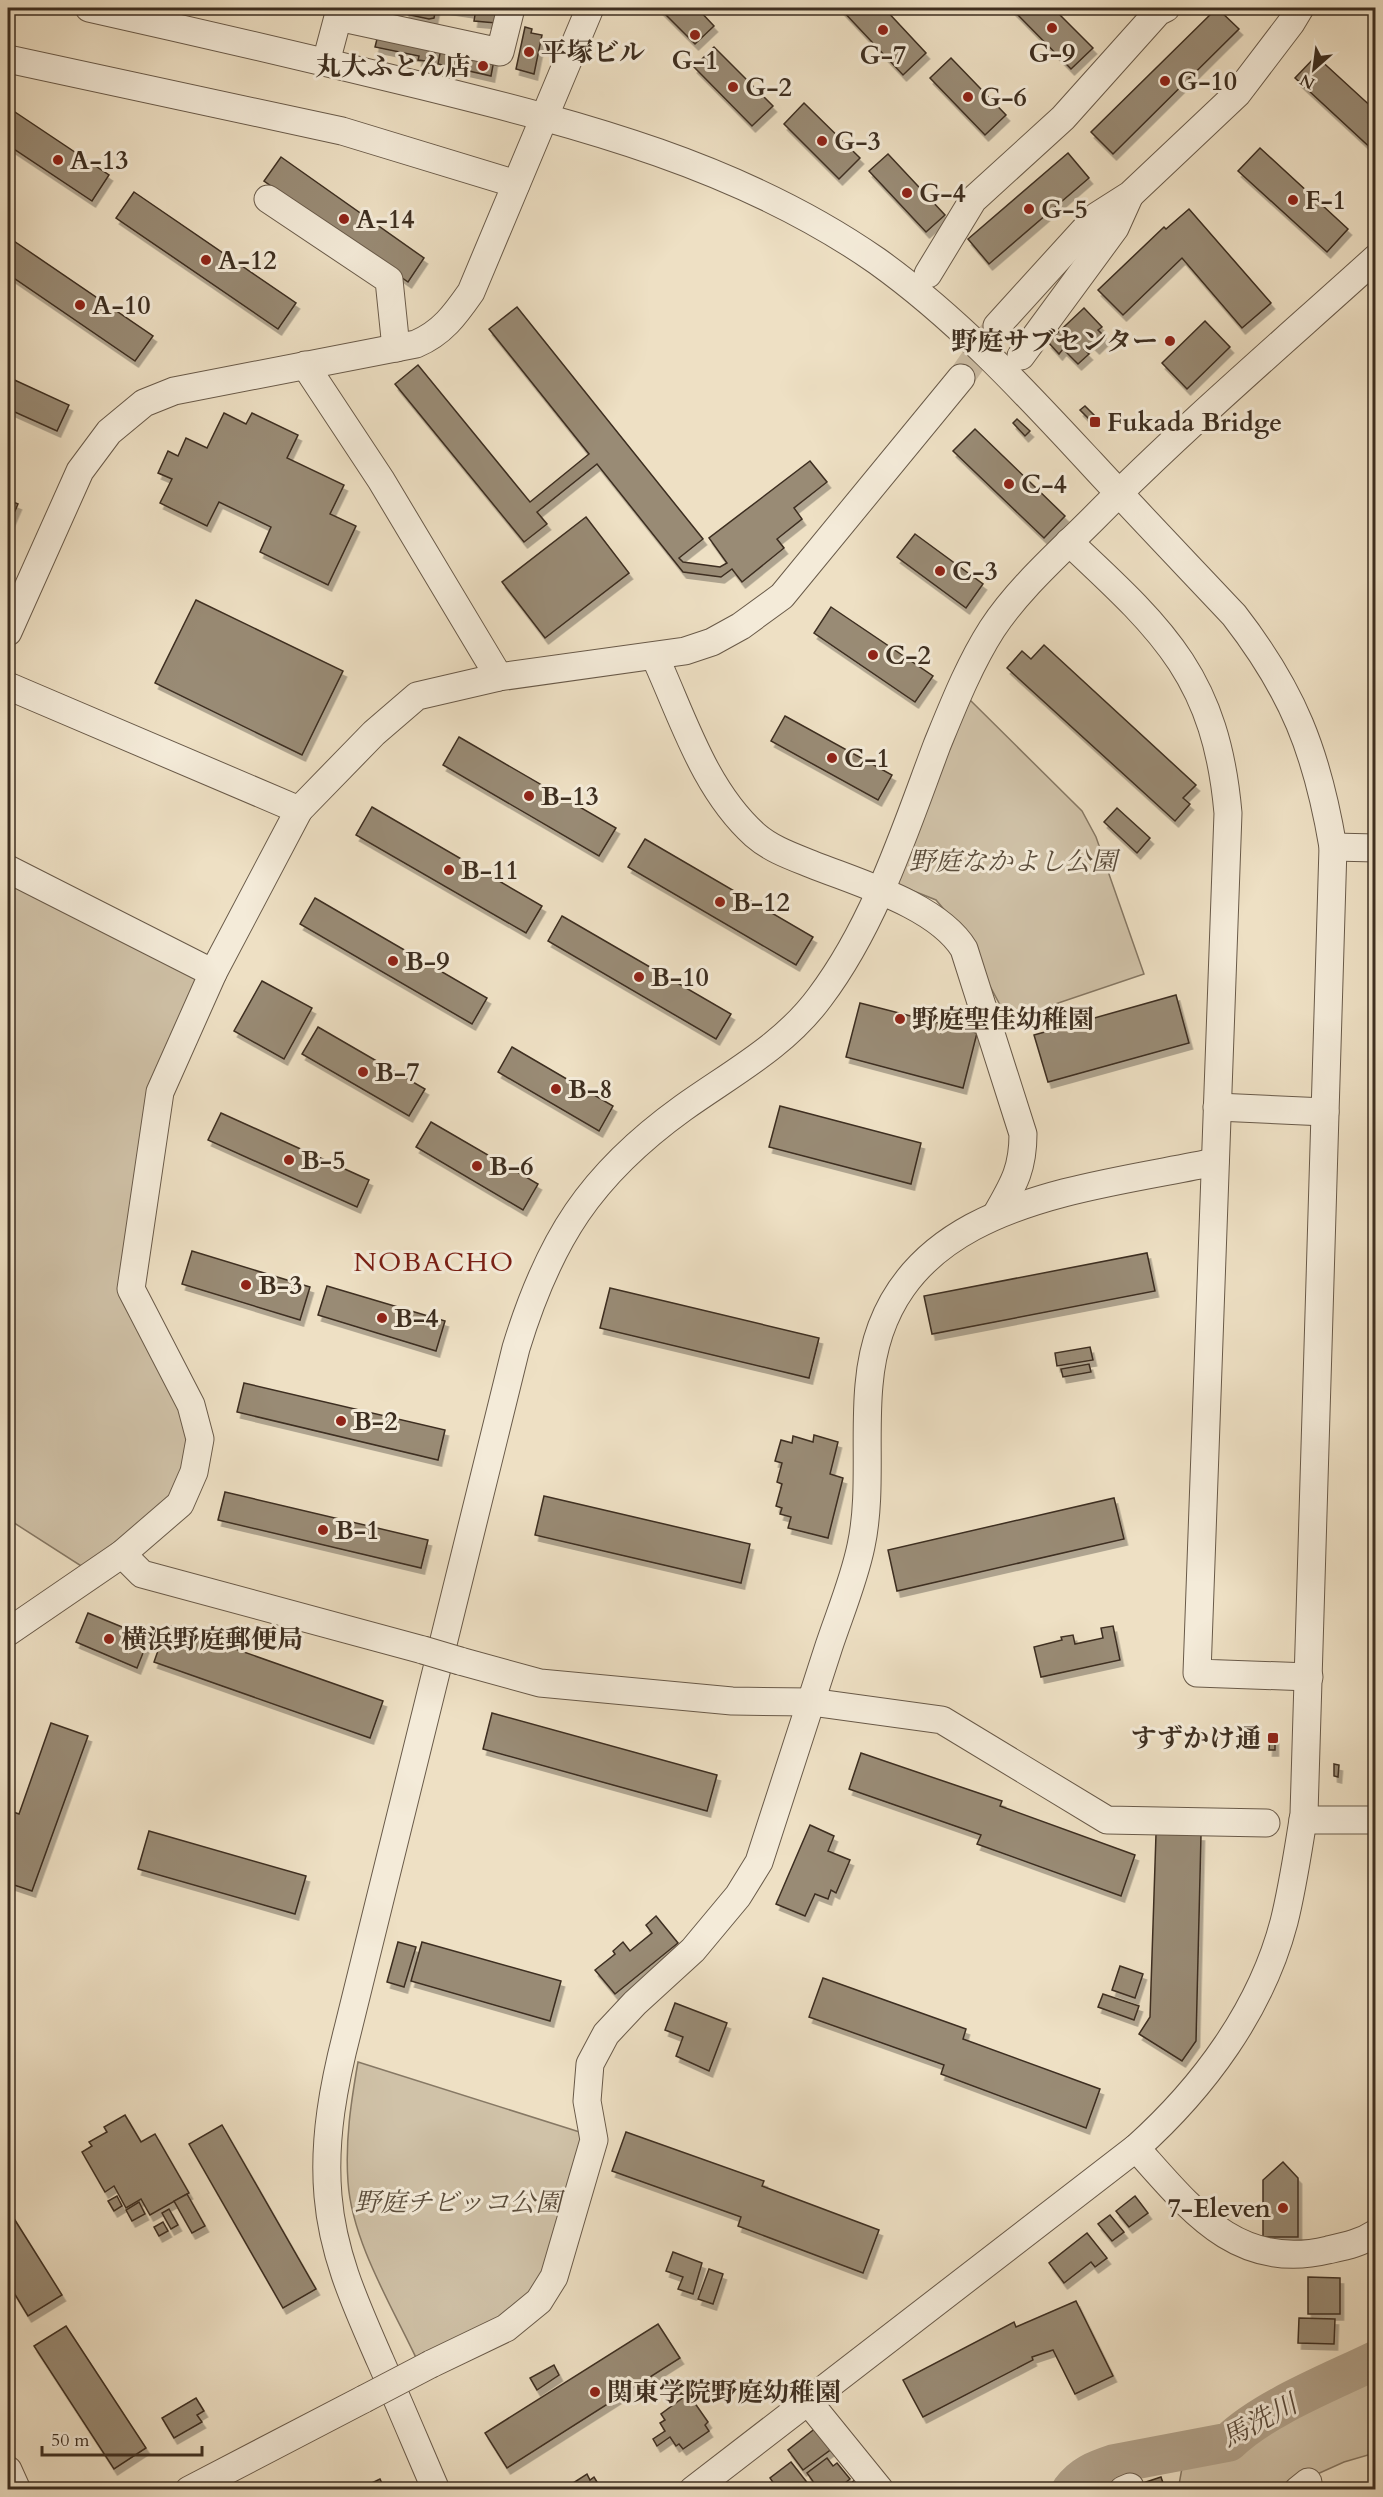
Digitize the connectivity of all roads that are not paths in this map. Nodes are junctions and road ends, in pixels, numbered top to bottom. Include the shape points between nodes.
1 (90, 8) edge
2 (511, 8) edge
3 (590, 8) edge
4 (1166, 8) edge
5 (1300, 8) edge
6 (339, 12) edge
7 (8, 59) edge
8 (326, 62) junction
9 (545, 117) junction
10 (516, 184) junction
11 (1130, 195) junction
12 (268, 199) dead end
13 (1375, 258) edge
14 (928, 274) dead end
15 (997, 326) tunnel mouth
16 (396, 348) junction
17 (1021, 356) dead end
18 (305, 365) junction
19 (961, 378) tunnel mouth
20 (1119, 492) junction
21 (1069, 542) junction
22 (8, 633) edge
23 (655, 657) junction
24 (499, 677) junction
25 (8, 686) edge
26 (299, 810) junction
27 (1333, 847) junction
28 (1376, 848) edge
29 (9, 870) edge
30 (879, 891) junction
31 (213, 973) junction
32 (1217, 1107) junction
33 (1325, 1112) junction
34 (1215, 1162) junction
35 (996, 1215) junction
36 (122, 1554) junction
37 (8, 1632) edge
38 (1309, 1677) junction
39 (811, 1702) junction
40 (1303, 1820) junction
41 (1376, 1820) edge
42 (1266, 1823) dead end
43 (1136, 2148) junction
44 (1376, 2233) edge
45 (807, 2400) junction
46 (8, 2470) edge
47 (17, 2490) edge
48 (189, 2490) edge
49 (436, 2490) edge
50 (693, 2490) edge
51 (880, 2490) edge

1 - 8 street
2 - 6 street via 500,52
3 - 9 street
4 - 14 street via 1158,12 1063,118 974,200
5 - 11 street via 1238,94
6 - 8 street
7 - 10 street via 342,131
8 - 9 street
9 - 10 street
9 - 20 street via 633,143 748,188 812,221 876,261 941,311 1010,375
10 - 16 street via 471,292 433,337
11 - 15 street via 1097,216
11 - 17 street via 1114,228
12 - 16 street via 389,280
13 - 20 street
16 - 18 street
18 - 22 street via 174,391 144,403 109,432 80,471
18 - 24 street via 381,480
19 - 23 street via 782,596 741,627 712,642
20 - 21 street
20 - 27 street via 1234,615 1279,679 1310,744
21 - 30 street via 1011,603 976,658 956,697
21 - 32 street via 1166,638 1195,681 1215,732 1225,771 1228,813
23 - 24 street
23 - 30 street via 722,800 776,850
24 - 26 street via 417,696 374,733
25 - 26 street
26 - 31 street
27 - 28 street
27 - 33 street
29 - 31 street
30 - 35 street via 938,921 964,949 1023,1134 1023,1160
30 - 49 street via 841,969 802,1018 769,1050 682,1108 625,1154 589,1196 555,1245 516,1348 337,2073 328,2131 328,2195 334,2239 350,2296
31 - 36 street via 160,1092 131,1289 191,1405 200,1439 194,1472 180,1504
32 - 33 street
32 - 34 street
33 - 38 street
34 - 35 street via 1053,1194
34 - 38 street via 1197,1672
35 - 39 street via 942,1247 904,1282 882,1320 869,1384 869,1448 861,1546
36 - 37 street
36 - 39 street, bridge via 142,1574 540,1683 732,1701
38 - 40 street
39 - 42 street via 942,1720 1107,1820
39 - 48 street, bridge via 759,1863 738,1896 693,1950 606,2034 590,2064 587,2101 594,2140 554,2277 539,2301 506,2328
40 - 41 street
40 - 43 street via 1284,1923 1263,1979 1214,2065 1165,2122
43 - 44 street via 1191,2209 1229,2239 1282,2255 1325,2251 1364,2241
43 - 45 street
45 - 50 street
45 - 51 street
46 - 47 street

